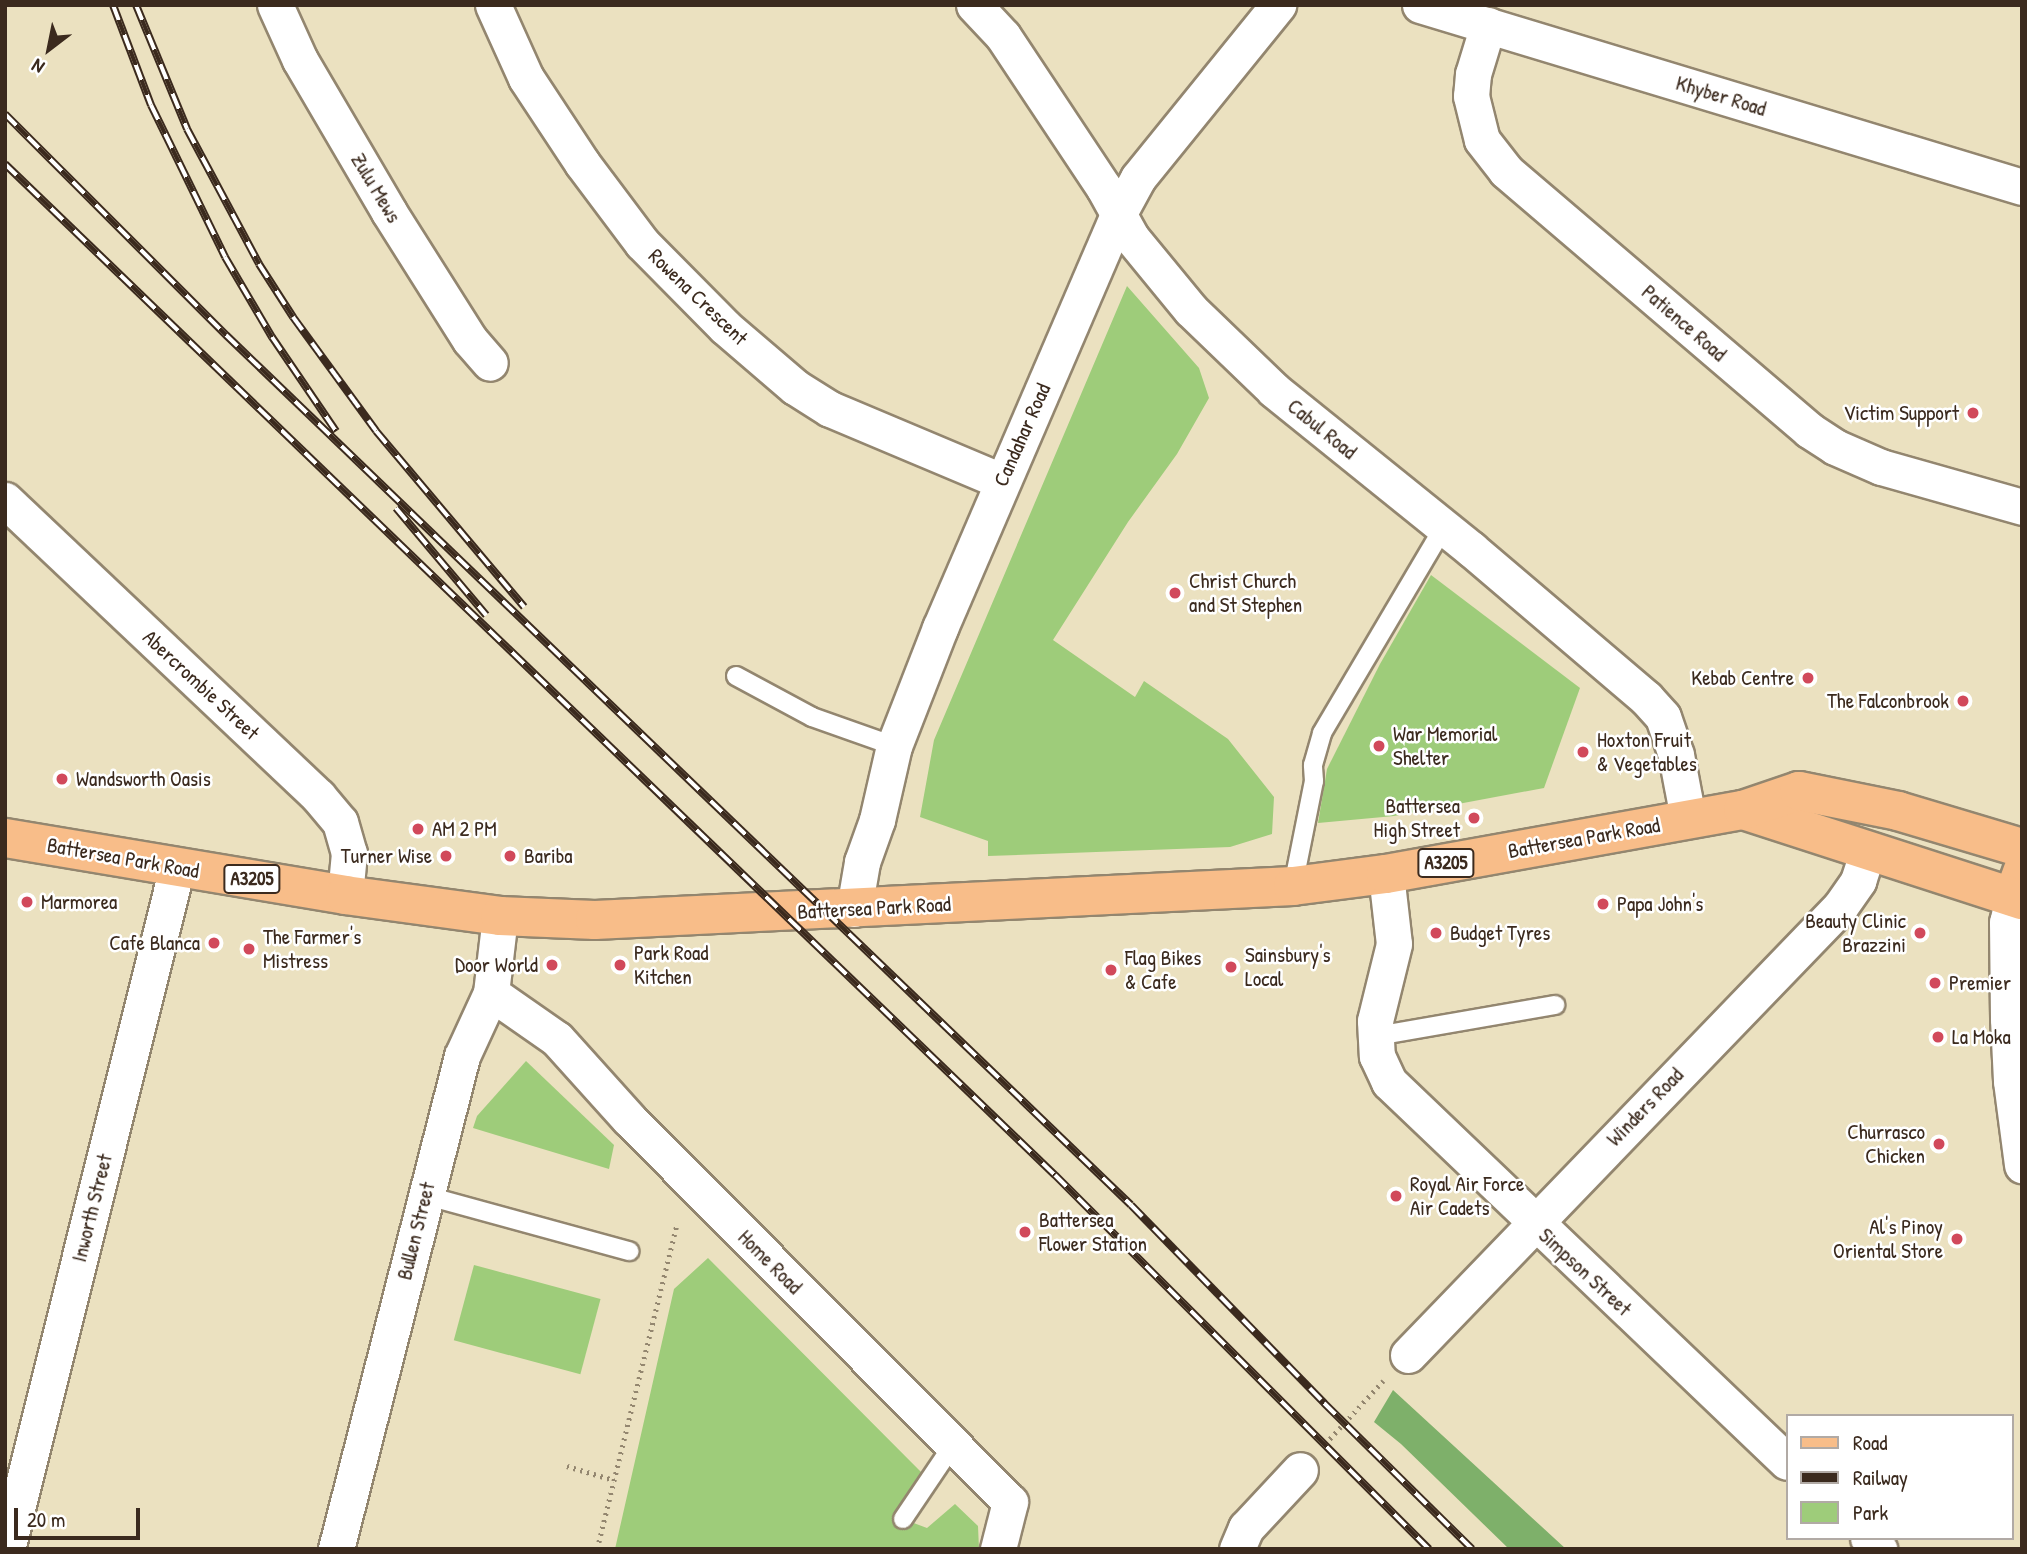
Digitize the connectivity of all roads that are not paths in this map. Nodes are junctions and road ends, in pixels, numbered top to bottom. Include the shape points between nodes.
1 (275, 5) edge
2 (493, 5) edge
3 (974, 5) edge
4 (1278, 5) edge
5 (1420, 5) edge
6 (1488, 25) junction
7 (2022, 187) edge
8 (1118, 215) junction
9 (489, 363) dead end
10 (1001, 481) junction
11 (2022, 507) edge
12 (8, 508) edge
13 (1443, 528) junction
14 (736, 676) dead end
15 (894, 746) junction
16 (1743, 810) junction
17 (1688, 818) junction
18 (5, 838) edge
19 (2022, 848) edge
20 (1868, 851) junction
21 (177, 867) junction
22 (1386, 874) junction
23 (1293, 886) junction
24 (2019, 889) edge
25 (345, 895) junction
26 (853, 909) junction
27 (500, 916) junction
28 (491, 993) junction
29 (1555, 1005) dead end
30 (1376, 1036) junction
31 (2022, 1165) edge
32 (424, 1195) junction
33 (1533, 1223) junction
34 (629, 1251) dead end
35 (1408, 1355) road end
36 (953, 1445) junction
37 (1786, 1461) edge
38 (1300, 1470) road end
39 (903, 1519) dead end
40 (7, 1549) edge
41 (335, 1549) edge
42 (998, 1549) edge
43 (1237, 1549) edge

1 - 9 street, Zulu Mews via 300,60 389,212
2 - 10 street, Rowena Crescent via 526,78 582,163 642,243 724,327 795,387 830,409
3 - 8 street, Cabul Road via 1003,36
4 - 8 street, Candahar Road via 1138,178
5 - 6 street, Khyber Road
6 - 7 street, Khyber Road
6 - 11 street, Patience Road via 1471,96 1482,140 1506,171 1809,430 1835,447 1881,467
8 - 10 street, Candahar Road
8 - 13 street, Cabul Road via 1191,310 1274,390
10 - 15 street, Candahar Road
12 - 25 street, Abercrombie Street via 325,804 340,822 349,853
13 - 17 street, Cabul Road via 1663,717
13 - 23 lane via 1322,733
14 - 15 lane via 812,717
15 - 26 street, Candahar Road
16 - 17 highway, Battersea Park Road / A3205
16 - 19 highway, Battersea Park Road / A3205 via 1799,791 1898,811
16 - 20 highway, Battersea Park Road / A3205
17 - 22 highway, Battersea Park Road / A3205
18 - 21 highway, Battersea Park Road / A3205
20 - 24 highway, Battersea Park Road / A3205
20 - 33 street, Winders Road via 1858,881 1840,907
21 - 25 highway, Battersea Park Road / A3205
21 - 40 street, Inworth Street
22 - 23 highway, Battersea Park Road / A3205
22 - 30 street, Simpson Street via 1394,944 1375,1021
23 - 26 highway, Battersea Park Road / A3205
24 - 31 street via 2007,922 2008,1019
25 - 27 highway, Battersea Park Road / A3205
26 - 27 highway, Battersea Park Road / A3205 via 595,920
27 - 28 street, Bullen Street
28 - 32 street, Bullen Street via 461,1056
28 - 36 street, Home Road via 556,1039 688,1179
29 - 30 lane
30 - 33 street, Simpson Street via 1377,1056 1389,1083
32 - 34 lane
32 - 41 street, Bullen Street
33 - 35 street, Winders Road
33 - 37 street, Simpson Street
36 - 39 lane
36 - 42 street, Home Road via 1010,1502
38 - 43 street via 1246,1528

